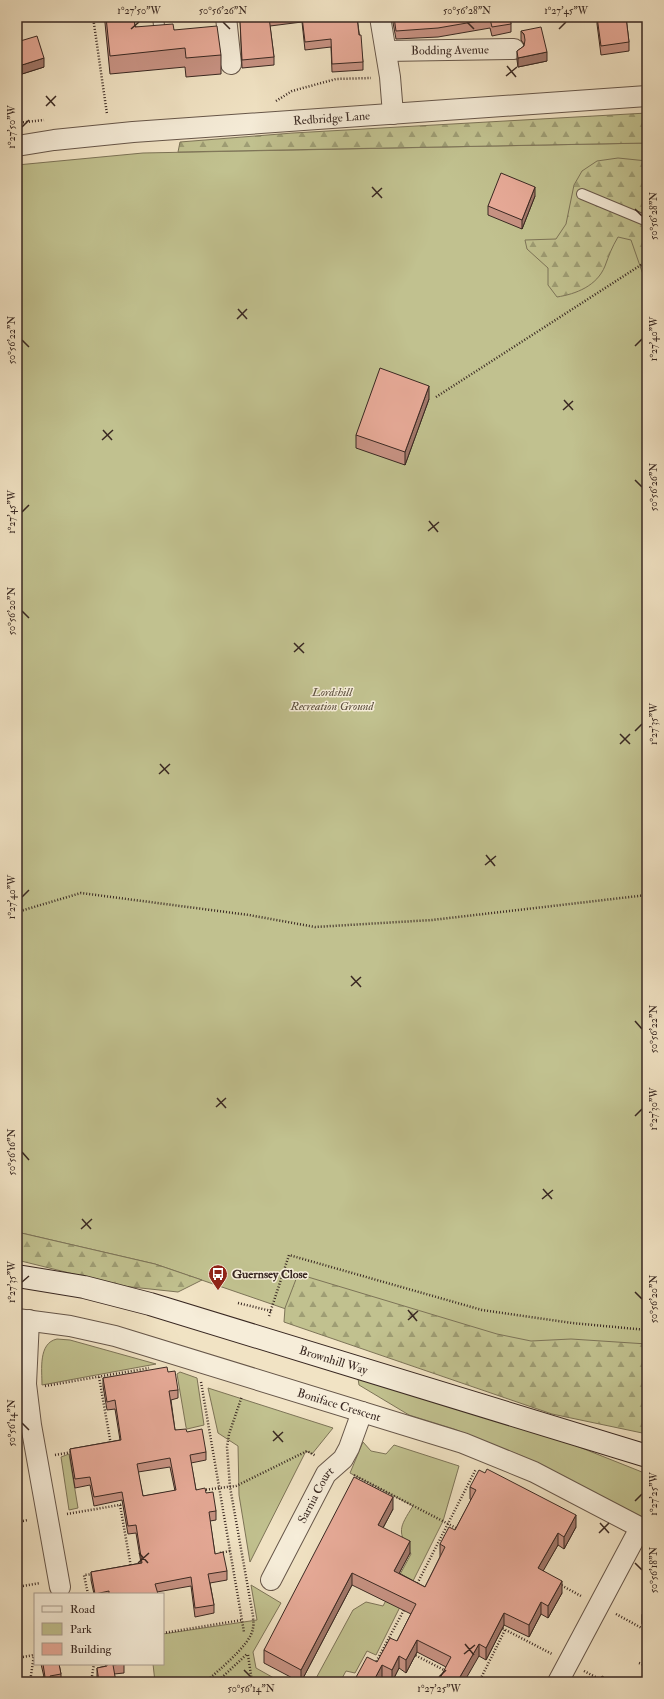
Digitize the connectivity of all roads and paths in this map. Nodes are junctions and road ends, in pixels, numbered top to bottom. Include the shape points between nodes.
1 (93, 17) edge
2 (158, 17) edge
3 (226, 17) edge
4 (380, 17) edge
5 (160, 34) edge
6 (514, 49) dead end
7 (386, 51) junction
8 (231, 64) dead end
9 (390, 77) junction
10 (647, 96) edge
11 (274, 102) dead end
12 (101, 114) dead end
13 (107, 114) junction
14 (115, 114) dead end
15 (393, 114) junction
16 (49, 119) dead end
17 (17, 123) edge
18 (17, 146) edge
19 (582, 194) dead end
20 (647, 220) edge
21 (647, 261) edge
22 (436, 397) dead end
23 (647, 894) edge
24 (17, 912) edge
25 (17, 1276) edge
26 (238, 1303) dead end
27 (271, 1311) junction
28 (269, 1316) dead end
29 (23, 1319) edge
30 (647, 1330) edge
31 (197, 1361) junction
32 (150, 1367) dead end
33 (99, 1377) junction
34 (27, 1390) junction
35 (244, 1391) dead end
36 (362, 1412) junction
37 (209, 1428) junction
38 (201, 1430) edge
39 (118, 1444) edge
40 (111, 1445) junction
41 (103, 1446) edge
42 (74, 1451) edge
43 (486, 1451) junction
44 (647, 1456) edge
45 (37, 1458) junction
46 (219, 1487) junction
47 (196, 1491) edge
48 (128, 1503) edge
49 (120, 1505) junction
50 (48, 1517) junction
51 (448, 1524) junction
52 (644, 1529) edge
53 (462, 1532) edge
54 (230, 1551) junction
55 (215, 1554) edge
56 (124, 1569) edge
57 (100, 1573) edge
58 (271, 1580) dead end
59 (558, 1584) edge
60 (60, 1587) dead end
61 (415, 1590) edge
62 (88, 1593) edge
63 (408, 1602) edge
64 (599, 1606) junction
65 (242, 1620) junction
66 (499, 1626) edge
67 (506, 1630) junction
68 (647, 1631) edge
69 (244, 1632) dead end
70 (164, 1633) edge
71 (408, 1651) edge
72 (34, 1655) edge
73 (17, 1658) edge
74 (34, 1660) edge
75 (371, 1662) edge
76 (568, 1663) junction
77 (639, 1663) dead end
78 (94, 1665) edge
79 (647, 1666) edge
80 (647, 1670) edge
81 (443, 1677) edge
82 (30, 1682) edge
83 (91, 1682) edge
84 (206, 1682) edge
85 (217, 1682) edge
86 (252, 1682) edge
87 (342, 1682) edge
88 (350, 1682) edge
89 (479, 1682) edge
90 (558, 1682) edge
91 (641, 1682) edge

1 - 13 path
2 - 5 lane
3 - 8 street
4 - 7 street
6 - 7 street, Bodding Avenue
7 - 9 street
9 - 11 path via 336,79 292,91
9 - 15 street
10 - 15 street, Redbridge Lane
12 - 13 path
13 - 14 path
15 - 18 street, Redbridge Lane via 133,132
16 - 17 path
19 - 20 lane
21 - 22 path
23 - 24 path via 432,920 315,927 249,915 81,893
25 - 44 street, Brownhill Way via 84,1287 150,1304
26 - 27 path
27 - 28 path
27 - 30 path via 289,1255 482,1310 572,1323
29 - 31 street, Boniface Crescent via 115,1336
29 - 34 street
31 - 36 street, Boniface Crescent
31 - 37 path
32 - 33 path
33 - 34 path
33 - 40 path
34 - 45 street
35 - 84 path via 229,1434 228,1447 230,1487 253,1616 253,1629 240,1650
36 - 43 street, Boniface Crescent
36 - 58 street, Sarnia Court via 349,1448 343,1459 326,1474
37 - 38 path
37 - 46 path
39 - 40 path
40 - 41 path
42 - 45 path
43 - 51 path
43 - 52 street, Boniface Crescent via 534,1472
45 - 50 street
46 - 47 path
46 - 54 path
48 - 49 path
49 - 50 path
49 - 56 path via 131,1568
50 - 60 street
51 - 53 path
51 - 61 path
52 - 64 street
54 - 55 path
54 - 65 path
57 - 62 path via 84,1575
59 - 64 path
63 - 75 path via 375,1664
64 - 68 path
64 - 76 street
65 - 69 path
65 - 70 path
66 - 67 path
67 - 76 path
67 - 89 path
71 - 81 path via 448,1672
72 - 73 path
74 - 82 path
76 - 90 street
77 - 79 path
78 - 83 path
80 - 91 path
85 - 86 path via 248,1654
87 - 88 path via 344,1679

